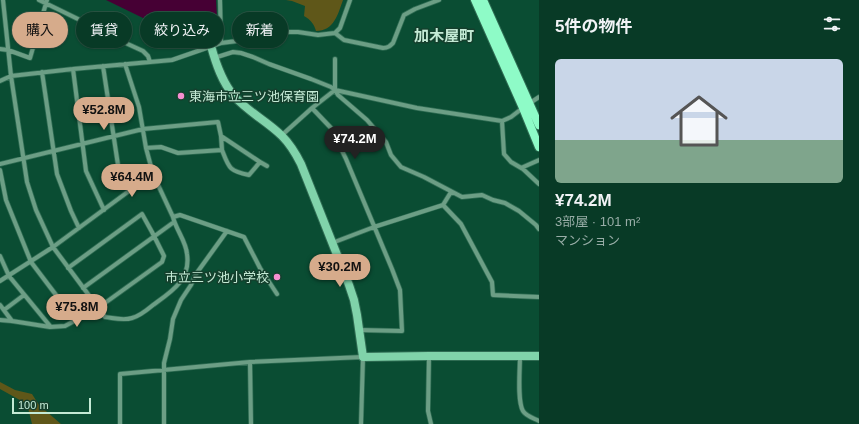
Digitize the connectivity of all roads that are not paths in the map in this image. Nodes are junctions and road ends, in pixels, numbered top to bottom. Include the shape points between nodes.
1 (3, 0) edge
2 (39, 0) edge
3 (220, 0) edge
4 (350, 0) edge
5 (439, 0) edge
6 (475, 0) edge
7 (484, 0) edge
8 (47, 2) edge
9 (220, 12) edge
10 (2, 13) edge
11 (335, 33) junction
12 (224, 43) edge
13 (205, 48) edge
14 (212, 48) edge
15 (0, 49) edge
16 (8, 50) junction
17 (214, 58) junction
18 (335, 59) dead end
19 (150, 62) junction
20 (125, 64) junction
21 (103, 66) junction
22 (74, 69) junction
23 (42, 72) junction
24 (11, 76) junction
25 (0, 81) edge
26 (334, 90) junction
27 (539, 97) edge
28 (526, 106) junction
29 (312, 108) junction
30 (502, 121) junction
31 (539, 125) edge
32 (143, 129) junction
33 (113, 136) junction
34 (221, 136) junction
35 (282, 136) junction
36 (83, 143) junction
37 (539, 147) edge
38 (146, 148) junction
39 (222, 150) junction
40 (54, 151) junction
41 (23, 158) junction
42 (539, 160) edge
43 (260, 162) junction
44 (0, 164) edge
45 (267, 166) dead end
46 (521, 168) junction
47 (0, 170) edge
48 (153, 174) junction
49 (539, 184) edge
50 (128, 190) junction
51 (451, 192) junction
52 (443, 205) junction
53 (104, 210) junction
54 (173, 217) junction
55 (174, 222) junction
56 (374, 227) junction
57 (79, 228) junction
58 (539, 229) edge
59 (227, 231) junction
60 (154, 236) junction
61 (332, 243) junction
62 (53, 247) junction
63 (0, 256) edge
64 (31, 262) junction
65 (68, 268) junction
66 (9, 276) junction
67 (0, 282) edge
68 (83, 288) junction
69 (277, 294) dead end
70 (24, 295) junction
71 (539, 297) edge
72 (0, 305) edge
73 (98, 308) junction
74 (4, 310) junction
75 (0, 320) edge
76 (75, 320) junction
77 (12, 321) junction
78 (50, 327) junction
79 (359, 330) junction
80 (429, 356) junction
81 (520, 356) junction
82 (539, 356) edge
83 (363, 357) junction
84 (250, 362) junction
85 (165, 370) junction
86 (539, 420) edge
87 (120, 424) edge
88 (164, 424) edge
89 (251, 424) edge
90 (361, 424) edge
91 (431, 424) edge

1 - 10 street
2 - 8 street
3 - 9 street
4 - 11 street via 340,28
5 - 11 street via 415,8 404,15 393,43 386,48 344,40
6 - 28 main road
7 - 28 main road
8 - 16 street via 30,58
8 - 19 street via 142,51
10 - 16 street
11 - 12 street via 288,32
13 - 19 street via 172,60
14 - 17 street
15 - 16 street
16 - 24 street
17 - 26 street via 233,52 241,53 306,76
17 - 35 street via 223,80 234,96
18 - 26 street
19 - 20 street
20 - 21 street
20 - 32 street via 139,107
21 - 22 street
21 - 33 street
22 - 23 street
22 - 36 street
23 - 24 street
23 - 40 street
24 - 25 street
24 - 41 street
26 - 29 street
26 - 30 street via 409,106
26 - 51 street via 367,120 386,142 400,165
27 - 28 street
28 - 30 street
28 - 31 main road
28 - 37 main road
29 - 35 street
29 - 56 street via 331,128
30 - 46 street via 504,154
32 - 33 street
32 - 34 street via 218,122
32 - 38 street
33 - 36 street
33 - 50 street via 118,165
34 - 39 street
34 - 43 street
35 - 61 street via 301,164
36 - 40 street
36 - 53 street via 86,171
38 - 39 street via 161,147 178,153
38 - 48 street
39 - 43 street via 228,165 237,173 249,175
40 - 41 street
40 - 57 street via 57,174
41 - 44 street
41 - 62 street via 36,210
42 - 46 street
43 - 45 street
46 - 49 street
47 - 64 street via 6,200
48 - 50 street
48 - 54 street
50 - 53 street
51 - 52 street
51 - 58 street via 462,197 482,195 505,203 519,211
52 - 56 street
52 - 71 street via 461,224 492,282 493,296
53 - 57 street
54 - 55 street
54 - 59 street via 180,216
55 - 60 street
55 - 73 street via 187,253 187,268 178,286 142,314 132,318 123,320 104,317
56 - 61 street
56 - 79 street via 400,290 402,331
57 - 62 street
59 - 69 street via 244,237
59 - 85 street via 181,300 173,319 164,362
60 - 65 street via 142,214
60 - 68 street
60 - 73 street via 164,256 162,262
61 - 79 street via 354,300
62 - 64 street
62 - 65 street
63 - 66 street
64 - 66 street
64 - 76 street
65 - 68 street
66 - 67 street
66 - 70 street
68 - 73 street
70 - 74 street
70 - 78 street
72 - 74 street
73 - 76 street
74 - 77 street
75 - 77 street
76 - 78 street via 65,326
77 - 78 street
79 - 83 street
80 - 81 street
80 - 83 street
80 - 91 street via 428,411
81 - 82 street
81 - 86 street via 520,402 528,416
83 - 84 street
83 - 90 street
84 - 85 street
84 - 89 street
85 - 87 street via 120,374
85 - 88 street

